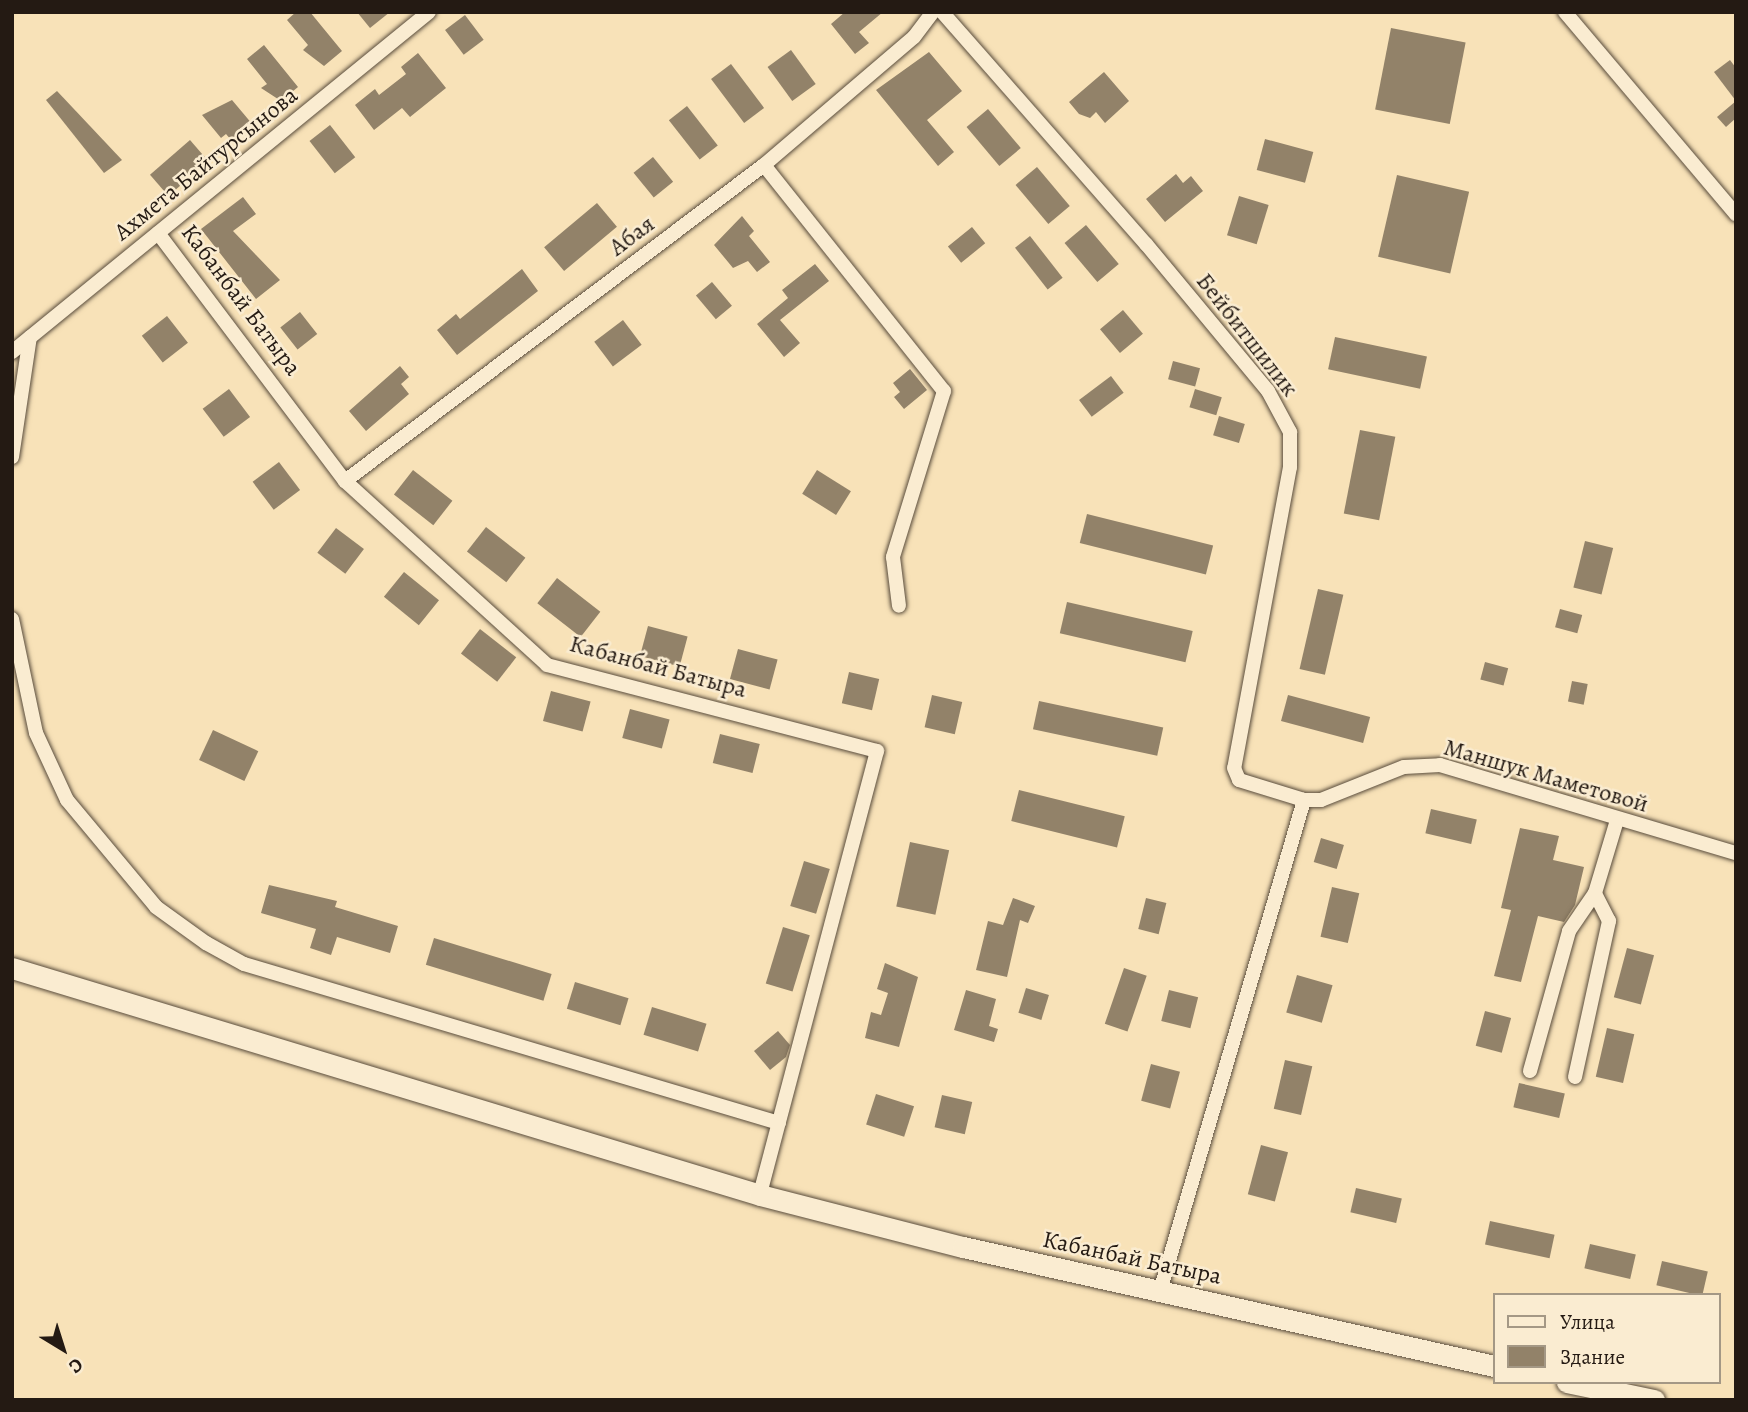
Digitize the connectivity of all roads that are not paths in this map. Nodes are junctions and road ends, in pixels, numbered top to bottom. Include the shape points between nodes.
1 (429, 12) edge
2 (933, 12) edge
3 (942, 12) edge
4 (1565, 12) edge
5 (764, 165) junction
6 (1736, 214) edge
7 (158, 233) junction
8 (30, 337) junction
9 (12, 352) edge
10 (12, 457) edge
11 (345, 481) junction
12 (899, 606) dead end
13 (12, 619) edge
14 (1304, 800) junction
15 (1617, 820) junction
16 (1736, 853) edge
17 (1595, 893) junction
18 (12, 968) edge
19 (1530, 1071) dead end
20 (1575, 1077) dead end
21 (779, 1123) junction
22 (760, 1195) junction
23 (1160, 1291) junction
24 (1492, 1366) edge
25 (1577, 1384) edge
26 (1654, 1400) edge

1 - 7 street, Ахмета Байтурсынова
2 - 5 street, Абая via 914,37
3 - 14 street, Бейбитшилик via 1268,391 1290,432 1290,467 1234,768 1249,786
4 - 6 street
5 - 11 street, Абая
5 - 12 street via 944,391 893,557
7 - 8 street, Ахмета Байтурсынова
7 - 11 street, Кабанбай Батыра
8 - 9 street, Ахмета Байтурсынова
8 - 10 street
11 - 21 street, Кабанбай Батыра via 547,665 877,751
13 - 21 street via 36,733 67,800 156,906 206,943 244,964
14 - 15 street, Маншук Маметовой via 1321,800 1404,767 1440,765
14 - 23 street
15 - 16 street, Маншук Маметовой
15 - 17 street
17 - 19 street via 1569,931
17 - 20 street via 1609,921
18 - 22 main road, Кабанбай Батыра
21 - 22 street, Кабанбай Батыра
22 - 23 main road, Кабанбай Батыра
23 - 24 main road, Кабанбай Батыра
25 - 26 main road

